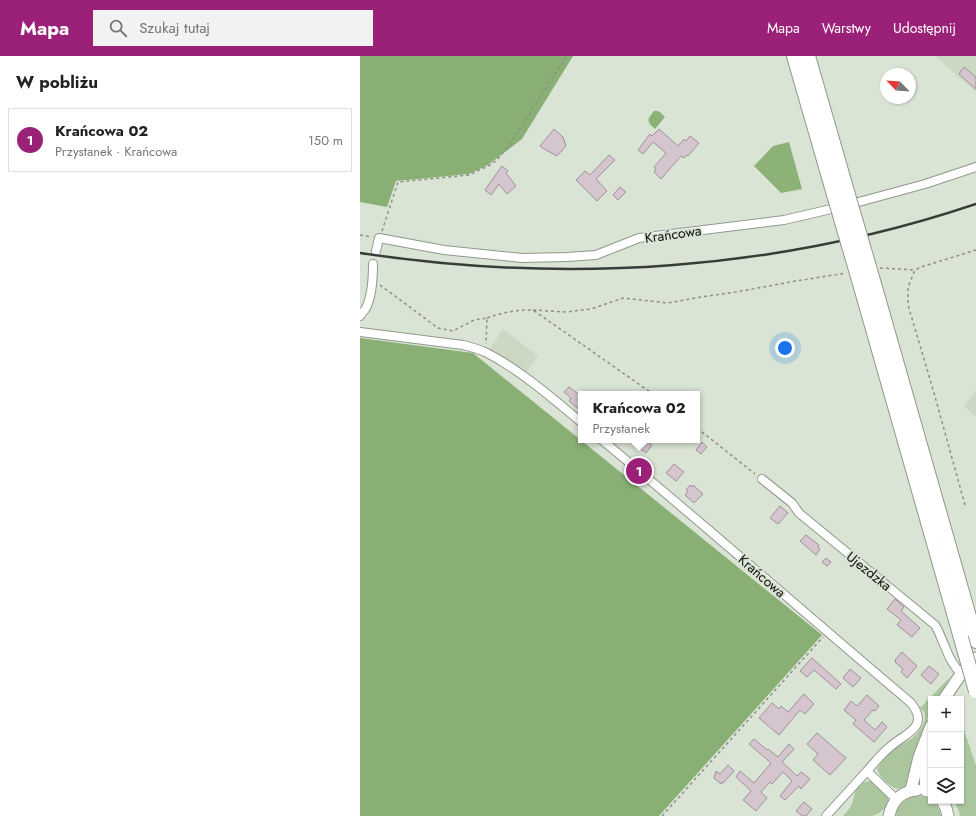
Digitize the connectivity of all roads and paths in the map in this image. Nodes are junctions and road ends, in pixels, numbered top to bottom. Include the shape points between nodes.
1 (567, 56) edge
2 (794, 56) edge
3 (808, 56) edge
4 (976, 167) edge
5 (841, 196) junction
6 (360, 235) edge
7 (379, 238) junction
8 (976, 250) edge
9 (376, 251) dead end
10 (373, 264) dead end
11 (875, 269) dead end
12 (915, 270) junction
13 (851, 272) dead end
14 (373, 280) junction
15 (867, 285) junction
16 (533, 310) junction
17 (360, 316) edge
18 (487, 318) junction
19 (360, 332) edge
20 (486, 352) junction
21 (649, 391) edge
22 (578, 420) edge
23 (700, 430) edge
24 (606, 443) edge
25 (762, 479) joint
26 (965, 505) dead end
27 (827, 632) junction
28 (976, 641) edge
29 (976, 658) edge
30 (961, 674) junction
31 (976, 691) edge
32 (946, 696) edge
33 (928, 732) edge
34 (929, 732) edge
35 (867, 771) junction
36 (928, 787) edge
37 (910, 791) junction
38 (928, 791) edge
39 (896, 799) junction
40 (944, 804) edge
41 (889, 814) edge
42 (662, 816) edge
43 (826, 816) edge
44 (879, 816) edge
45 (948, 816) edge

1 - 7 path via 497,160 470,175 398,182
2 - 5 highway
3 - 5 highway
4 - 7 street, Krańcowa via 925,184 784,220 639,238 596,255 522,258 444,250
5 - 15 highway, bridge
6 - 7 path
7 - 9 street
8 - 12 path
10 - 14 street
11 - 12 path
12 - 26 path via 908,287 908,305
13 - 16 path via 668,302 623,298 591,309 566,312
14 - 17 street via 366,308
14 - 18 path via 438,328 453,331 474,320
15 - 28 highway
15 - 31 highway, bridge
16 - 18 path via 516,310
16 - 21 path
18 - 20 path
19 - 20 street via 463,345
20 - 22 street via 509,366
23 - 25 path
24 - 27 street, Krańcowa
25 - 30 street, Ujezdzka via 799,513 935,625 952,663
27 - 35 street, Krańcowa via 911,703 918,715 915,728 895,742
27 - 42 path
29 - 30 main road
30 - 32 main road
33 - 37 main road
34 - 36 main road via 925,774
35 - 39 street
35 - 43 street
37 - 38 main road
37 - 39 main road
39 - 41 main road
40 - 45 main road
41 - 44 main road

